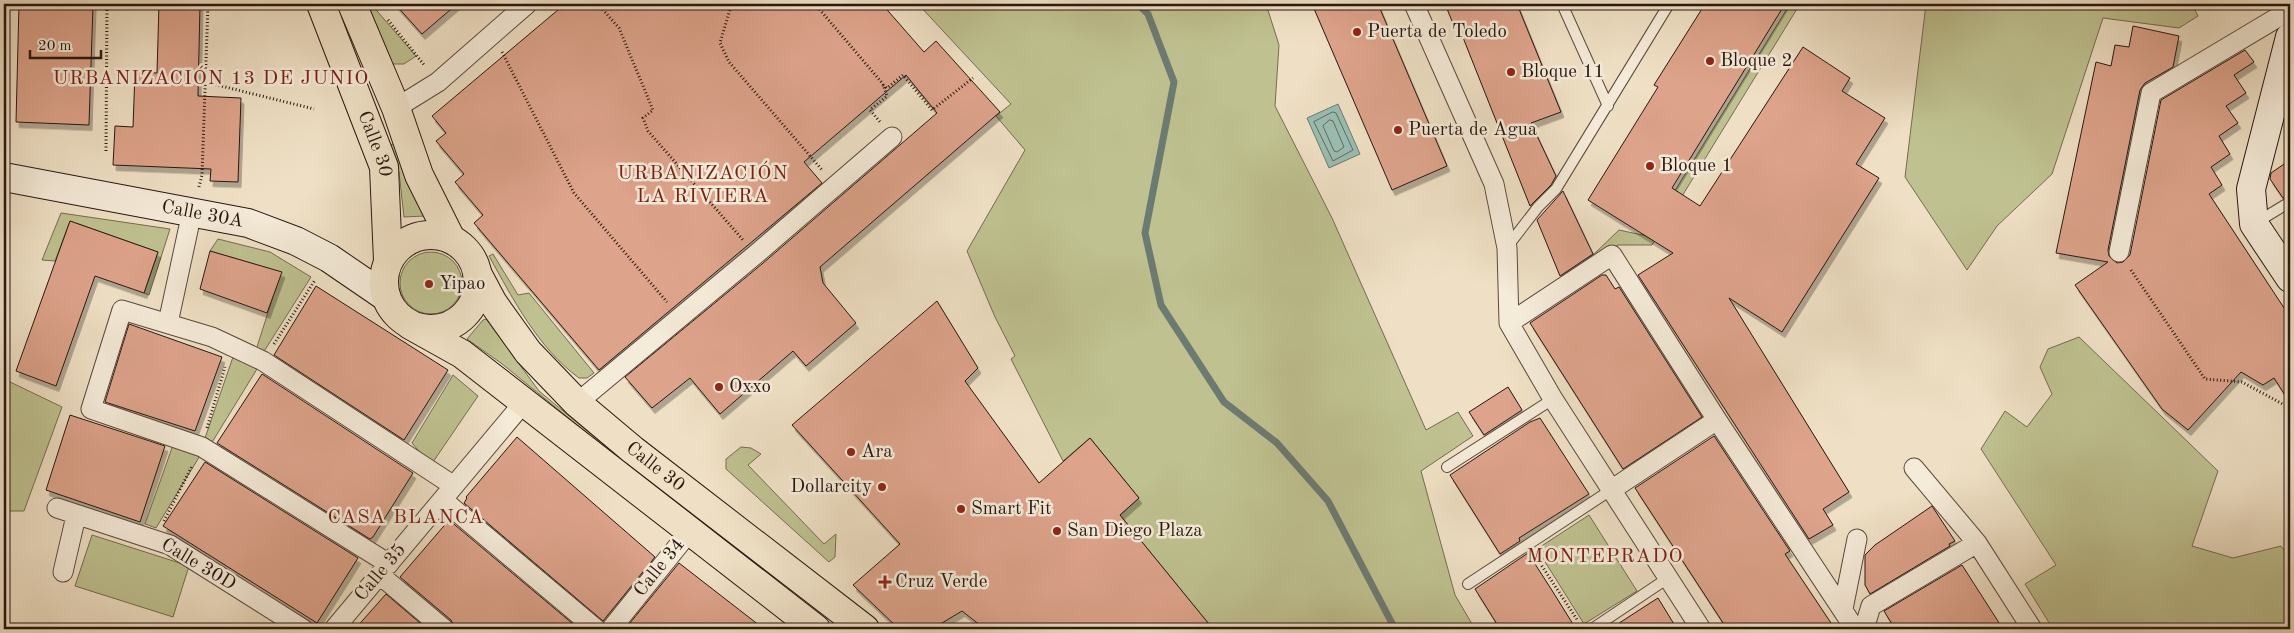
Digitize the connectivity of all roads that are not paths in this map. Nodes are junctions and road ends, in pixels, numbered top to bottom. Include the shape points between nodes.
1 (322, 4) edge
2 (352, 4) edge
3 (527, 4) edge
4 (1414, 4) edge
5 (1562, 4) edge
6 (1669, 4) edge
7 (2290, 10) edge
8 (2290, 37) edge
9 (1608, 106) junction
10 (396, 108) junction
11 (892, 137) road end
12 (4, 177) edge
13 (2290, 202) edge
14 (192, 212) junction
15 (2254, 224) junction
16 (451, 239) junction
17 (1507, 248) junction
18 (2119, 252) road end
19 (388, 261) junction
20 (477, 273) junction
21 (2290, 278) edge
22 (386, 297) junction
23 (1509, 323) junction
24 (168, 324) junction
25 (410, 325) junction
26 (1553, 399) junction
27 (525, 401) junction
28 (577, 403) junction
29 (1717, 420) junction
30 (1447, 467) dead end
31 (1914, 468) dead end
32 (1611, 490) junction
33 (449, 493) junction
34 (57, 508) dead end
35 (76, 516) junction
36 (690, 531) junction
37 (1858, 539) dead end
38 (1977, 544) junction
39 (384, 569) junction
40 (63, 572) dead end
41 (1668, 578) junction
42 (1468, 584) dead end
43 (1843, 610) junction
44 (302, 629) edge
45 (334, 629) edge
46 (444, 629) edge
47 (596, 629) edge
48 (611, 629) edge
49 (816, 629) edge
50 (865, 629) edge
51 (1592, 629) edge
52 (1701, 629) edge
53 (1855, 629) edge
54 (1864, 629) edge
55 (2032, 629) edge

1 - 19 main road, Calle 30 via 384,167
2 - 10 main road, Calle 30
3 - 10 street via 438,82
4 - 17 street via 1494,184
5 - 9 lane
6 - 9 lane
7 - 18 street via 2151,93
8 - 15 street via 2251,189
9 - 17 lane via 1556,189
10 - 16 main road, Calle 30 via 418,175
11 - 28 street
12 - 14 street, Calle 30A
13 - 15 lane
14 - 22 street, Calle 30A via 248,223 296,240
14 - 24 street
15 - 21 street
16 - 19 main road via 433,235 415,237 399,246
16 - 20 main road via 472,259
17 - 23 street
19 - 22 main road via 384,279
20 - 25 main road via 477,291 471,307 460,320 444,328 427,330
20 - 28 main road, Calle 30 via 528,352
22 - 25 main road via 396,314
23 - 26 street
23 - 29 street via 1612,255
24 - 33 street via 212,337 263,361
24 - 39 street via 122,310 91,409 202,447
25 - 27 main road, Calle 30 via 462,354
26 - 30 lane
26 - 32 street
27 - 33 street, Calle 35
27 - 36 main road, Calle 30
28 - 50 main road, Calle 30
29 - 32 street
29 - 43 street
31 - 38 street
32 - 41 street
32 - 42 lane
33 - 39 street, Calle 35
33 - 47 street
34 - 35 street, Calle 30D
35 - 40 street
35 - 44 street, Calle 30D via 170,545
36 - 48 street, Calle 34
36 - 49 main road, Calle 30
37 - 43 street
38 - 54 street via 1871,606
38 - 55 street
39 - 45 street, Calle 35
39 - 46 street
41 - 51 lane
41 - 52 street
43 - 53 street

